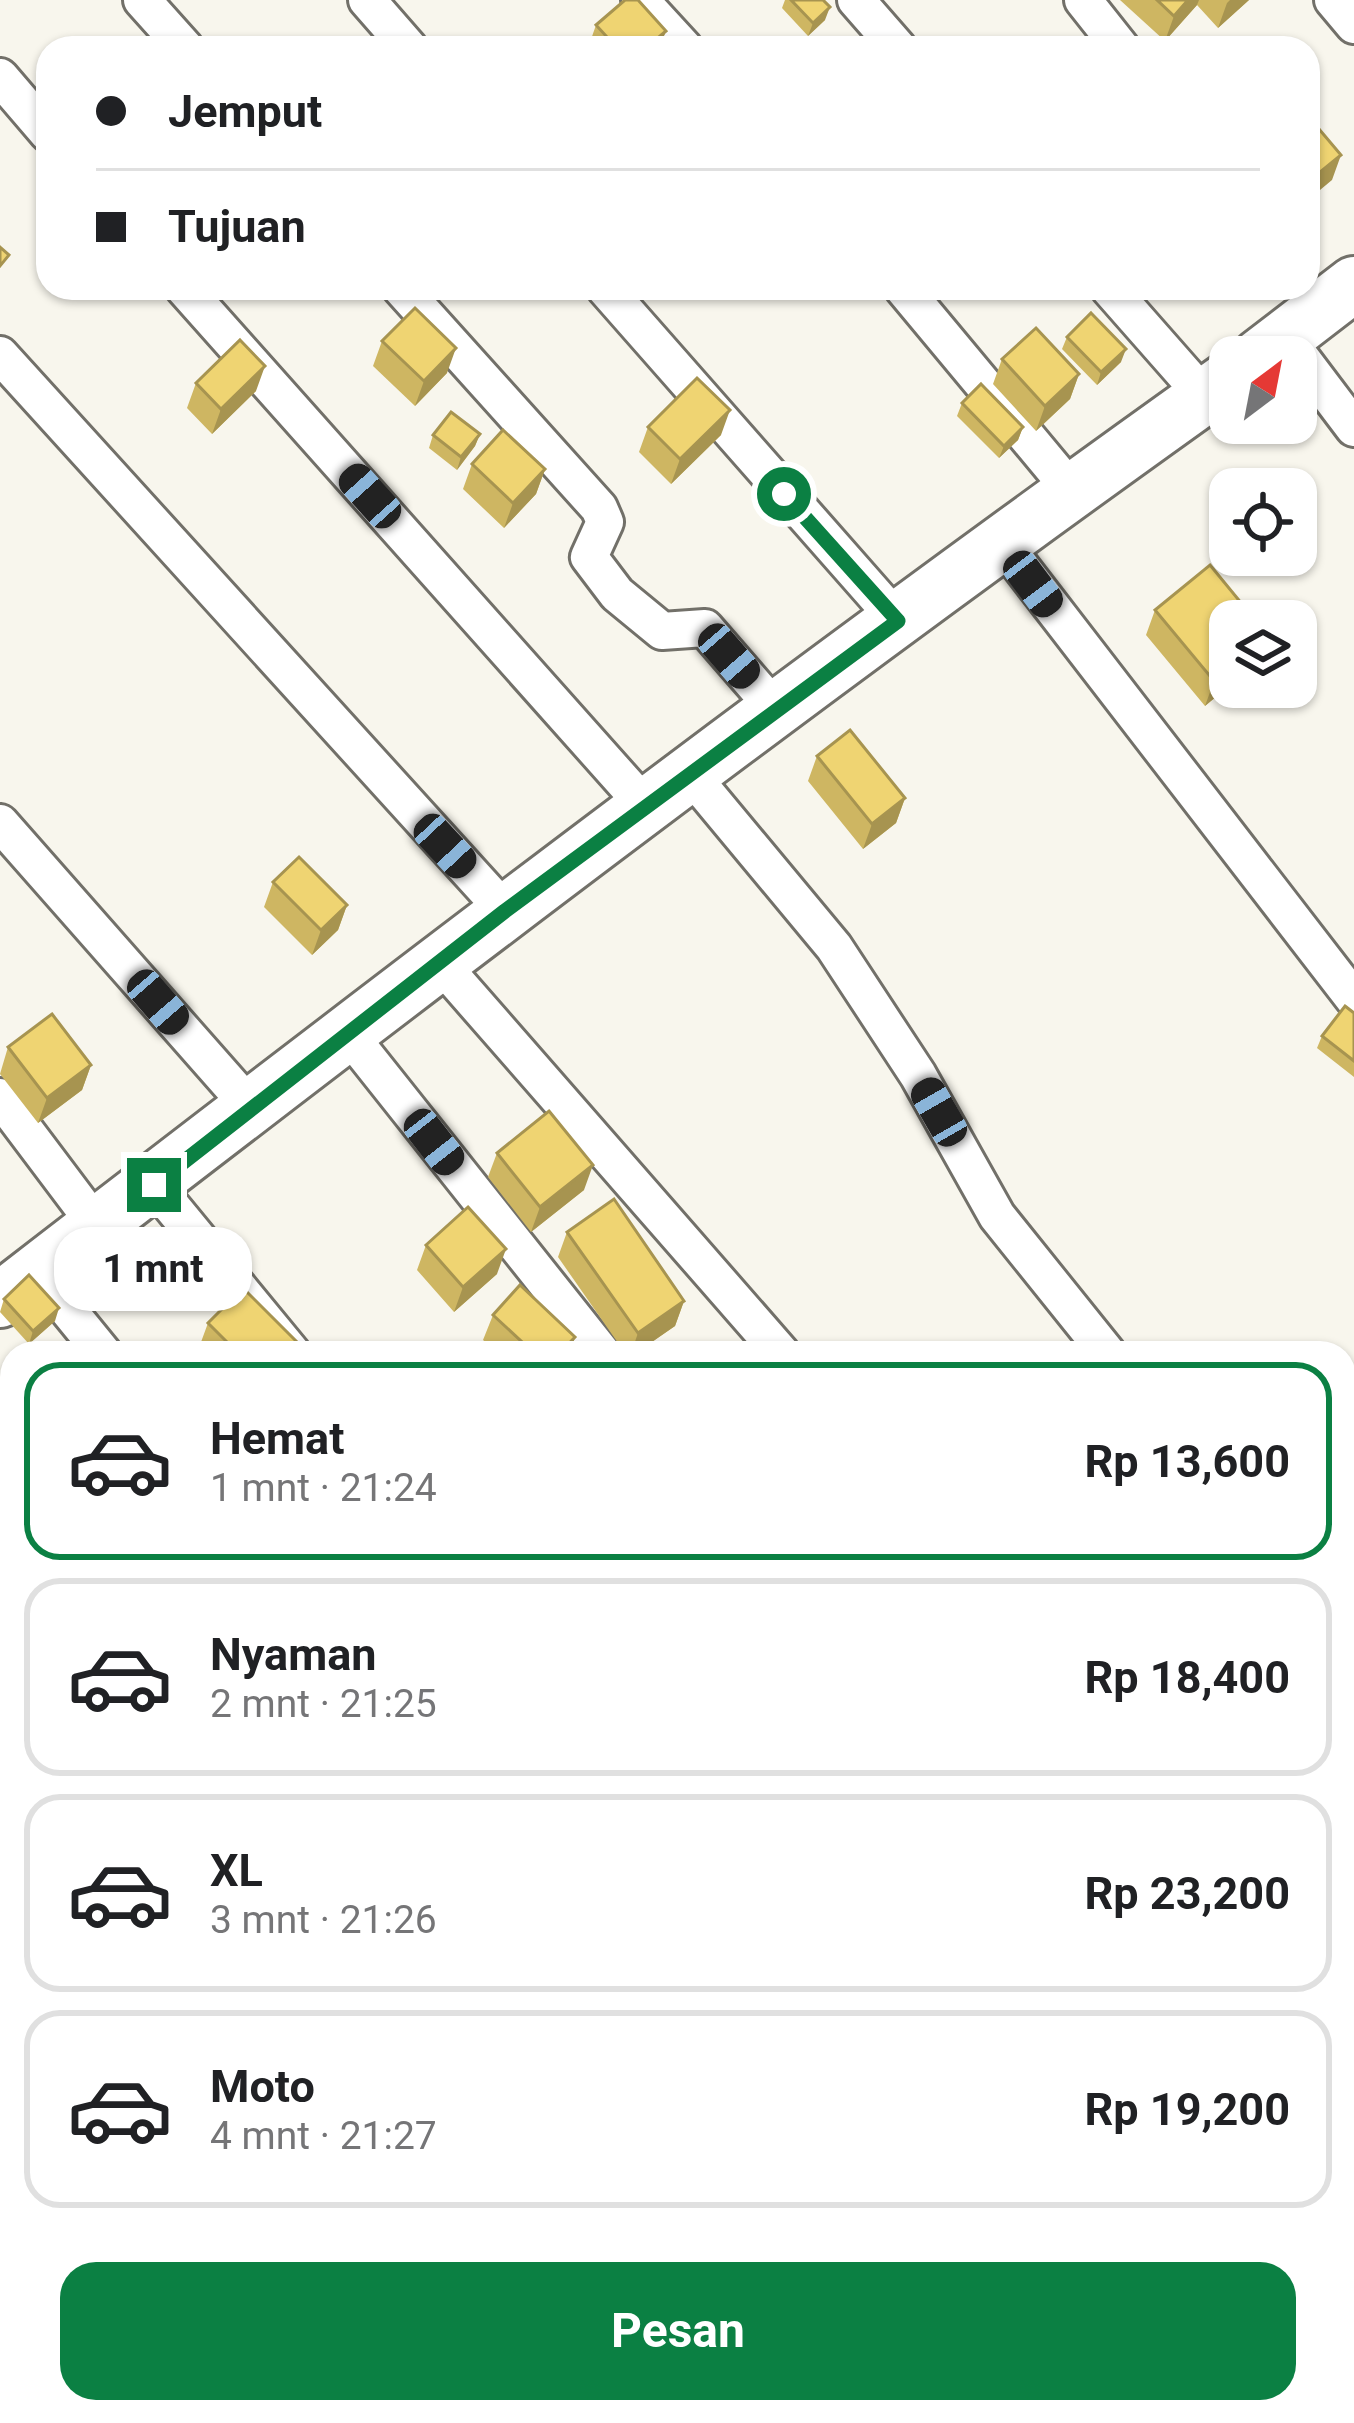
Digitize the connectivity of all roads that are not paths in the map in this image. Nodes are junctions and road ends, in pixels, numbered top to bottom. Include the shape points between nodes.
1 (142, 0) edge
2 (367, 0) edge
3 (640, 0) edge
4 (856, 0) edge
5 (1083, 0) edge
6 (1333, 0) edge
7 (1354, 25) edge
8 (174, 36) edge
9 (398, 36) edge
10 (673, 36) edge
11 (888, 36) edge
12 (1112, 36) edge
13 (0, 77) edge
14 (36, 120) edge
15 (195, 300) edge
16 (412, 300) edge
17 (616, 300) edge
18 (913, 300) edge
19 (1122, 300) edge
20 (1307, 313) edge
21 (0, 355) edge
22 (1209, 380) edge
23 (1209, 393) edge
24 (1354, 428) edge
25 (1072, 491) junction
26 (1004, 545) junction
27 (898, 621) junction
28 (777, 711) junction
29 (691, 775) junction
30 (647, 809) junction
31 (0, 823) edge
32 (505, 911) junction
33 (441, 964) junction
34 (1354, 999) edge
35 (350, 1036) junction
36 (0, 1097) edge
37 (252, 1109) junction
38 (154, 1185) junction
39 (97, 1226) junction
40 (18, 1286) edge
41 (88, 1341) edge
42 (282, 1341) edge
43 (592, 1341) edge
44 (771, 1341) edge
45 (1097, 1341) edge

1 - 8 street
2 - 9 street
3 - 10 street
4 - 11 street
5 - 12 street
6 - 7 street
13 - 14 street
15 - 30 street
16 - 28 street via 599,508 605,522 589,556 608,583 662,632 705,628
17 - 27 street
18 - 25 street
19 - 22 street
20 - 24 street
21 - 32 street
23 - 25 main road
25 - 26 main road
26 - 27 main road
26 - 34 street
27 - 28 main road
28 - 29 main road
29 - 30 main road
29 - 45 street via 834,947 997,1216
30 - 32 main road
31 - 37 street
32 - 33 main road
33 - 35 main road
33 - 44 street
35 - 37 main road
35 - 43 street
36 - 39 street
37 - 38 main road
38 - 39 main road
38 - 42 street
39 - 40 main road
40 - 41 street

